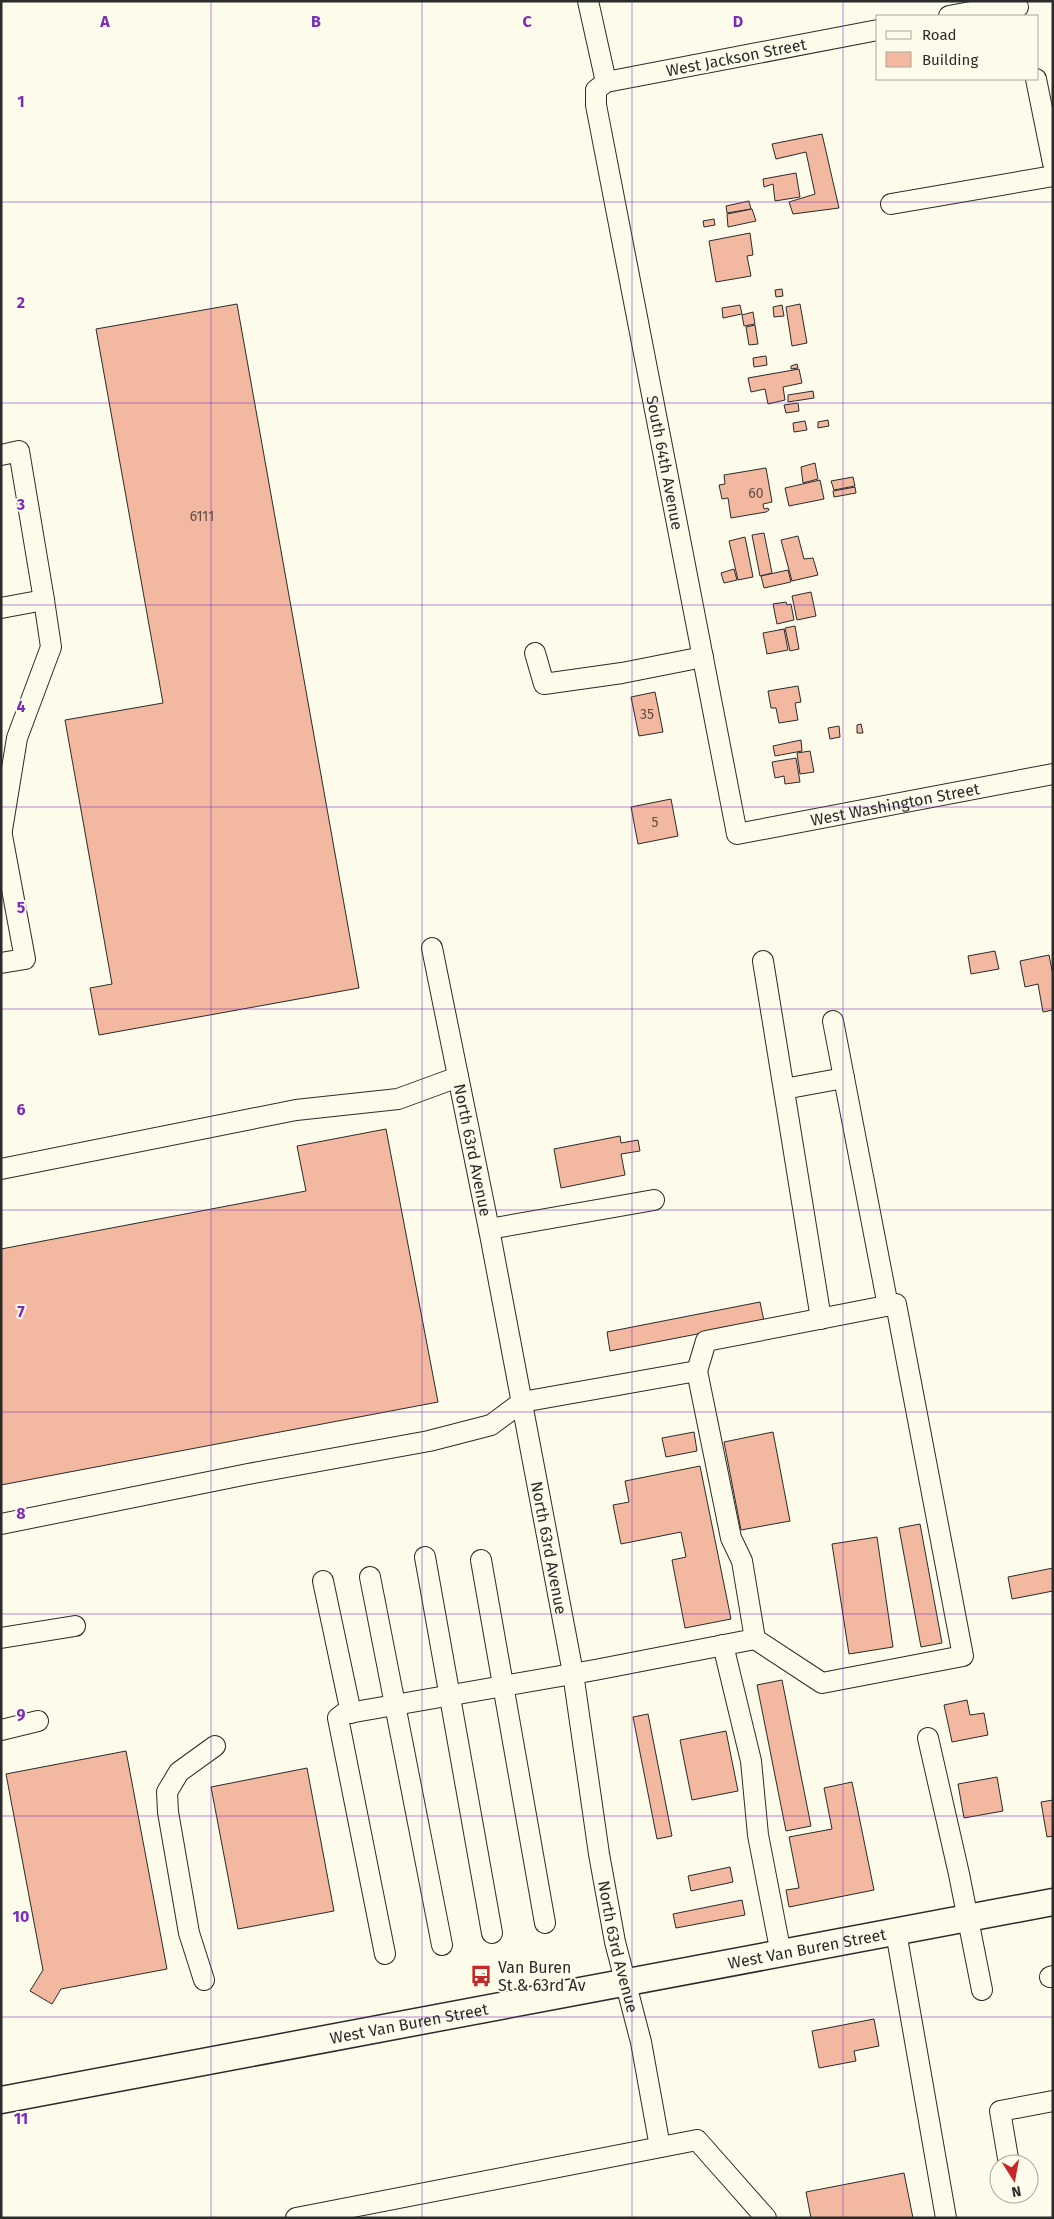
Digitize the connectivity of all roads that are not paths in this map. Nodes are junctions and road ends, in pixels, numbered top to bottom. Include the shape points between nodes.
1 (588, 1) edge
2 (1022, 8) edge
3 (954, 15) edge
4 (876, 30) edge
5 (1036, 80) edge
6 (601, 86) junction
7 (1053, 163) edge
8 (1053, 176) edge
9 (891, 204) dead end
10 (1, 455) edge
11 (44, 600) junction
12 (1, 608) edge
13 (535, 653) dead end
14 (703, 656) junction
15 (1053, 774) edge
16 (2, 830) edge
17 (737, 834) joint
18 (432, 948) dead end
19 (762, 961) dead end
20 (1, 963) edge
21 (832, 1021) dead end
22 (458, 1077) junction
23 (844, 1078) junction
24 (784, 1089) junction
25 (1, 1169) edge
26 (654, 1200) dead end
27 (490, 1229) junction
28 (888, 1306) junction
29 (821, 1319) junction
30 (697, 1371) junction
31 (522, 1402) junction
32 (1, 1524) edge
33 (425, 1557) dead end
34 (481, 1560) dead end
35 (370, 1576) dead end
36 (323, 1581) dead end
37 (75, 1626) dead end
38 (1, 1638) edge
39 (755, 1639) junction
40 (724, 1645) junction
41 (573, 1673) junction
42 (502, 1686) junction
43 (449, 1695) junction
44 (395, 1705) junction
45 (351, 1713) junction
46 (38, 1721) dead end
47 (1, 1730) edge
48 (928, 1738) dead end
49 (215, 1746) dead end
50 (1053, 1902) edge
51 (968, 1918) junction
52 (545, 1923) dead end
53 (896, 1932) junction
54 (492, 1933) dead end
55 (442, 1945) dead end
56 (385, 1954) dead end
57 (781, 1954) junction
58 (204, 1980) dead end
59 (625, 1983) junction
60 (982, 1990) dead end
61 (1, 2100) edge
62 (1053, 2101) edge
63 (660, 2147) junction
64 (1007, 2154) edge
65 (296, 2218) edge
66 (766, 2218) edge
67 (946, 2218) edge

1 - 6 street, South 64th Avenue
2 - 3 street via 1004,6
4 - 6 street, West Jackson Street
5 - 7 street
6 - 14 street, South 64th Avenue via 598,114
8 - 9 street
10 - 11 street via 19,452
11 - 12 street
11 - 16 street via 50,647 17,738
13 - 14 street via 544,684 622,673
14 - 17 street, South 64th Avenue
15 - 17 street, West Washington Street
16 - 20 street via 25,958
18 - 22 street, North 63rd Avenue
19 - 24 street
21 - 23 street
22 - 25 street via 398,1099 296,1110
22 - 27 street, North 63rd Avenue
23 - 24 street
23 - 28 street
24 - 29 street
26 - 27 street
27 - 31 street, North 63rd Avenue
28 - 29 street
28 - 39 street via 896,1304 963,1656 822,1683
29 - 30 street via 706,1341
30 - 31 street
30 - 39 street via 731,1538 742,1561
31 - 32 street via 491,1425 429,1441
31 - 41 street, North 63rd Avenue
33 - 43 street
34 - 42 street
35 - 44 street
36 - 45 street
37 - 38 street
39 - 40 street
40 - 41 street
40 - 57 street via 751,1762 758,1836
41 - 42 street
41 - 59 street, North 63rd Avenue via 599,1854
42 - 43 street
42 - 52 street
43 - 44 street
43 - 54 street
44 - 45 street
44 - 55 street
45 - 56 street via 338,1718
46 - 47 street
48 - 51 street
49 - 58 street via 179,1772 167,1792 189,1933
50 - 51 main road, West Van Buren Street
51 - 53 main road, West Van Buren Street
51 - 60 street
53 - 57 main road, West Van Buren Street
53 - 67 street
57 - 59 main road, West Van Buren Street
59 - 61 main road, West Van Buren Street
59 - 63 street, North 63rd Avenue
62 - 64 street via 1000,2111
63 - 65 street
63 - 66 street via 697,2140

